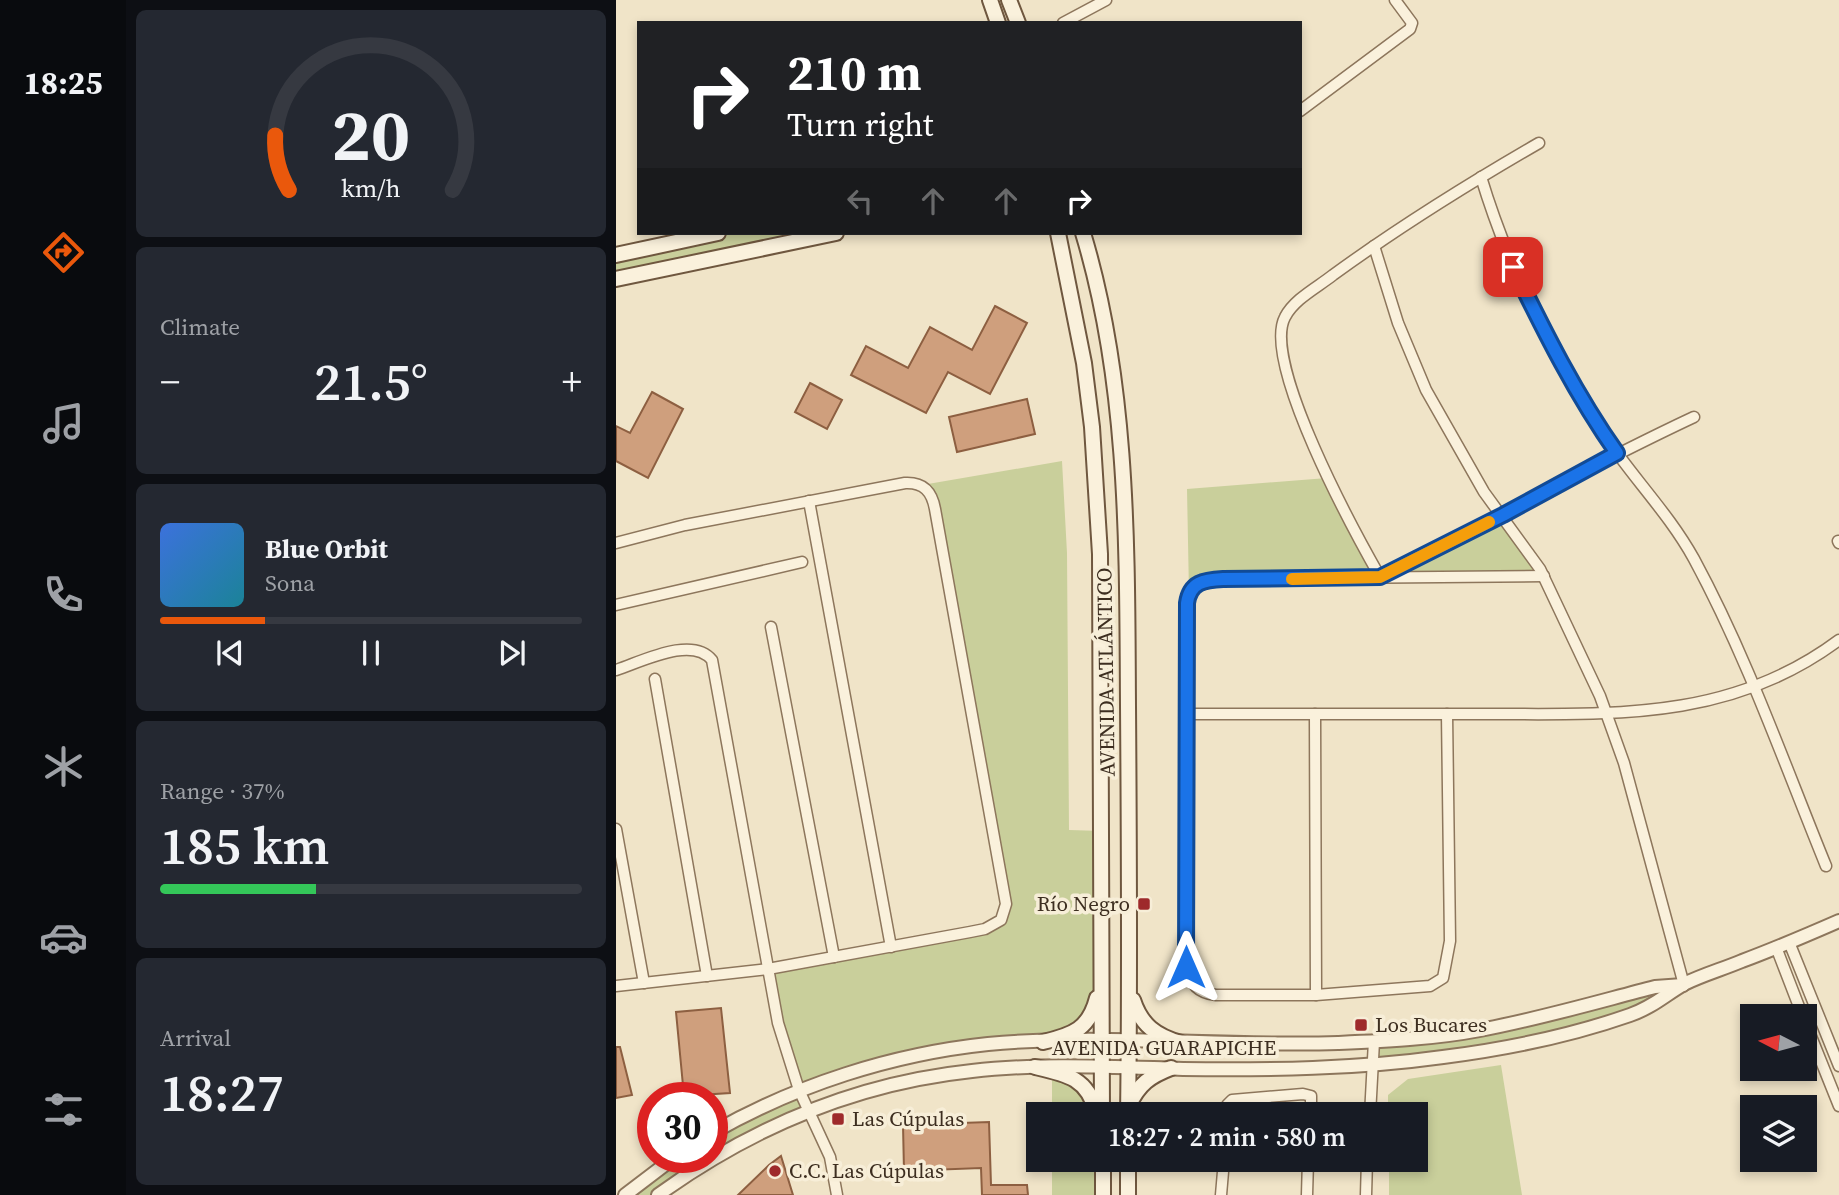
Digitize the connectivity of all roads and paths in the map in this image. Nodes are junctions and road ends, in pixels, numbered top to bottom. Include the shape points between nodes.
1 (990, 0) edge
2 (1009, 0) edge
3 (1106, 0) edge
4 (1395, 0) edge
5 (997, 21) edge
6 (1017, 21) edge
7 (1067, 21) edge
8 (1302, 110) edge
9 (1539, 143) dead end
10 (1481, 177) junction
11 (709, 235) edge
12 (826, 235) edge
13 (1058, 235) edge
14 (1083, 235) edge
15 (1374, 246) junction
16 (616, 255) edge
17 (616, 279) edge
18 (1694, 417) dead end
19 (1617, 453) junction
20 (809, 501) junction
21 (1503, 515) junction
22 (616, 543) edge
23 (802, 562) dead end
24 (1544, 576) junction
25 (1380, 577) junction
26 (616, 605) edge
27 (771, 627) dead end
28 (1839, 640) edge
29 (616, 670) edge
30 (655, 679) dead end
31 (1755, 687) junction
32 (1186, 714) junction
33 (1315, 714) junction
34 (1447, 714) junction
35 (1608, 714) junction
36 (616, 829) edge
37 (1826, 866) dead end
38 (1839, 920) edge
39 (1789, 942) junction
40 (891, 947) junction
41 (1776, 947) junction
42 (834, 957) junction
43 (768, 969) junction
44 (707, 976) junction
45 (1129, 978) junction
46 (1101, 979) junction
47 (644, 983) junction
48 (1684, 985) junction
49 (616, 986) edge
50 (1316, 995) junction
51 (1798, 1004) edge
52 (1101, 1041) junction
53 (1374, 1041) junction
54 (1043, 1042) junction
55 (1130, 1042) junction
56 (1181, 1043) junction
57 (1817, 1050) edge
58 (1373, 1064) junction
59 (1839, 1065) edge
60 (1101, 1067) junction
61 (1035, 1068) junction
62 (1129, 1068) junction
63 (1171, 1068) junction
64 (1825, 1070) junction
65 (799, 1090) junction
66 (1094, 1102) edge
67 (1100, 1102) edge
68 (1128, 1102) edge
69 (1132, 1102) edge
70 (1230, 1102) edge
71 (1311, 1102) edge
72 (1371, 1102) edge
73 (1839, 1106) edge
74 (809, 1110) junction
75 (728, 1125) edge
76 (1103, 1172) edge
77 (1128, 1172) edge
78 (1223, 1172) edge
79 (1308, 1172) edge
80 (1367, 1172) edge
81 (654, 1173) edge
82 (625, 1195) edge
83 (658, 1195) edge
84 (837, 1195) edge
85 (1103, 1195) edge
86 (1128, 1195) edge
87 (1221, 1195) edge
88 (1307, 1195) edge
89 (1366, 1195) edge

1 - 5 main road
2 - 6 main road
3 - 7 street
4 - 8 street via 1412,23 1410,29
9 - 10 street
10 - 15 street
10 - 19 street via 1507,254 1532,307
11 - 16 main road
12 - 17 main road
13 - 46 main road, AVENIDA ATLÁNTICO via 1084,363 1098,507
14 - 45 main road, AVENIDA ATLÁNTICO via 1110,358 1123,492
15 - 21 street via 1398,323 1426,390 1465,462
15 - 25 street via 1289,311 1281,334 1286,365 1310,438
18 - 19 street
19 - 21 street
19 - 31 street via 1689,552
20 - 22 street
20 - 40 street
20 - 40 street via 915,482 929,492 935,509 1006,904 1001,920 985,929
21 - 24 street
21 - 25 street
23 - 26 street
24 - 25 street
24 - 35 street
25 - 32 street via 1198,583 1187,603
27 - 42 street
28 - 31 street via 1790,672
29 - 43 street via 684,649 702,651 712,660
30 - 44 street
31 - 35 street via 1667,708
31 - 37 street
32 - 33 street
32 - 50 street via 1189,978 1199,990 1216,995
33 - 34 street
33 - 50 street
34 - 35 street
34 - 50 street via 1450,941 1443,978 1430,986
35 - 48 street
36 - 47 street
38 - 39 street, AVENIDA GUARAPICHE
39 - 41 street, AVENIDA GUARAPICHE
39 - 59 street
40 - 42 street
41 - 48 street, AVENIDA GUARAPICHE
41 - 51 street
42 - 43 street
43 - 44 street
43 - 65 street via 778,1023
44 - 47 street
45 - 55 main road, AVENIDA ATLÁNTICO
45 - 56 main road via 1142,1020 1160,1037
46 - 52 main road, AVENIDA ATLÁNTICO
46 - 54 main road via 1087,1023
47 - 49 street
48 - 53 street, AVENIDA GUARAPICHE via 1655,986 1479,1030
48 - 58 street, AVENIDA GUARAPICHE via 1630,1015 1529,1042
52 - 54 street, AVENIDA GUARAPICHE
52 - 55 street, AVENIDA GUARAPICHE
52 - 60 main road, AVENIDA ATLÁNTICO
53 - 56 street, AVENIDA GUARAPICHE
53 - 58 street
54 - 65 street, AVENIDA GUARAPICHE via 941,1051
55 - 56 street, AVENIDA GUARAPICHE
55 - 62 main road, AVENIDA ATLÁNTICO
57 - 64 street
58 - 63 street, AVENIDA GUARAPICHE
58 - 72 street
59 - 64 street
60 - 61 street, AVENIDA GUARAPICHE
60 - 62 street, AVENIDA GUARAPICHE
60 - 67 main road, AVENIDA ATLÁNTICO
61 - 66 main road via 1076,1080
61 - 74 street, AVENIDA GUARAPICHE via 934,1076
62 - 63 street, AVENIDA GUARAPICHE
62 - 68 main road, AVENIDA ATLÁNTICO
63 - 69 main road via 1143,1083
64 - 73 street
65 - 74 street
65 - 75 street, AVENIDA GUARAPICHE
70 - 71 street via 1308,1094
74 - 83 street, AVENIDA GUARAPICHE via 715,1156
74 - 84 street via 830,1157
76 - 85 main road
77 - 86 main road
78 - 87 street
79 - 88 street
80 - 89 street
81 - 82 street

